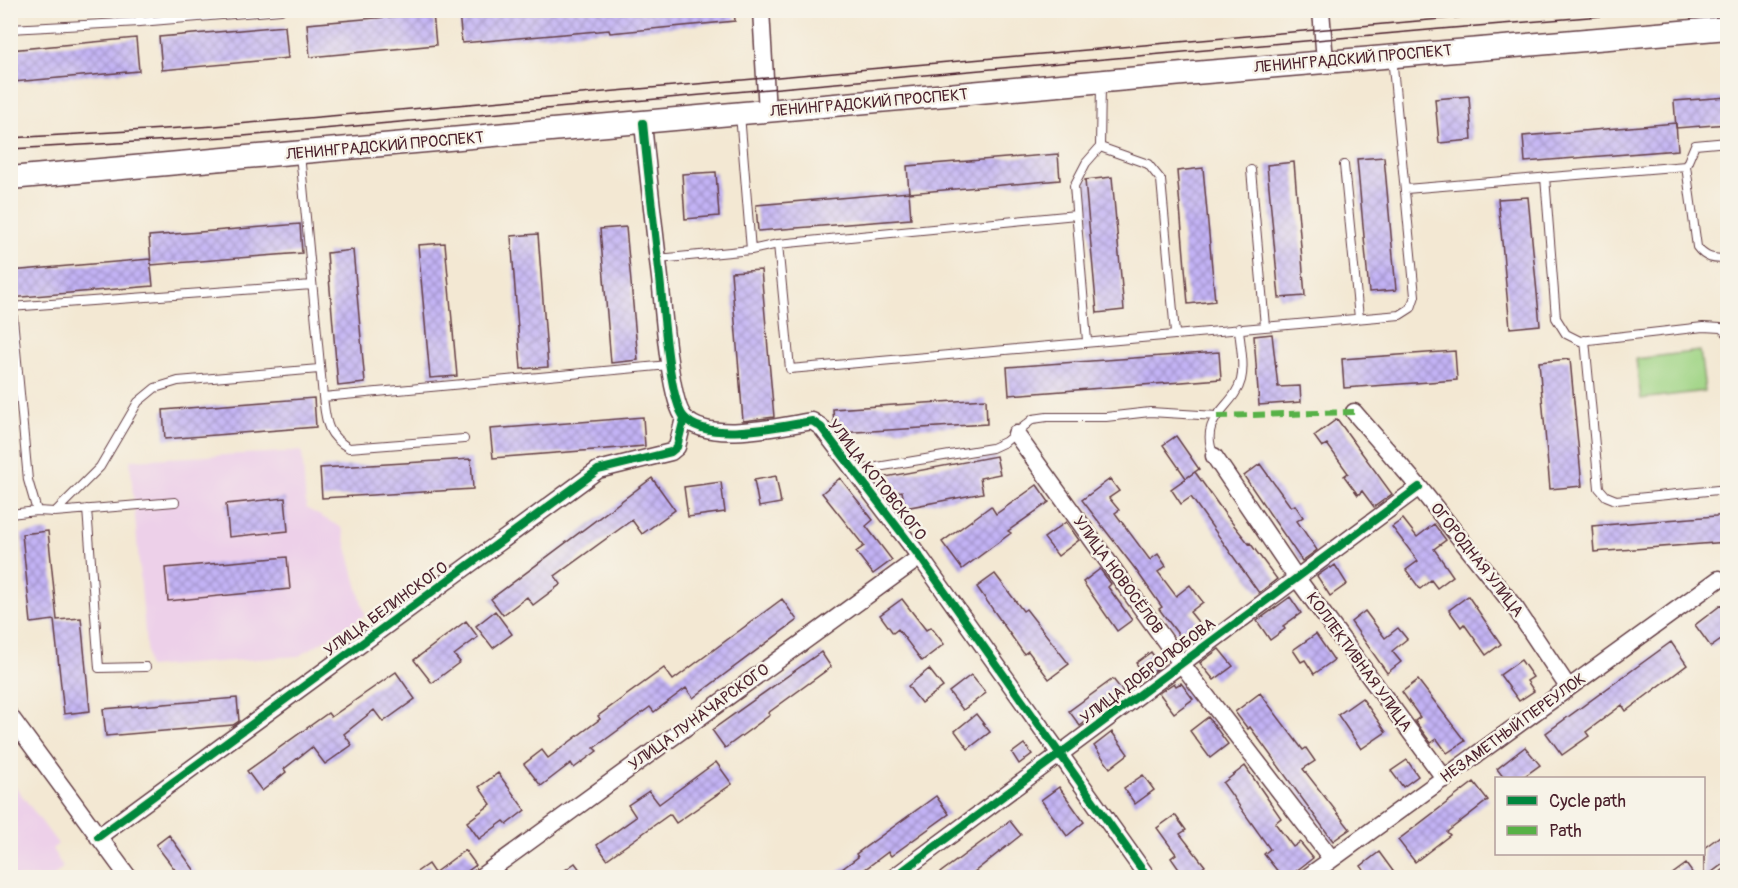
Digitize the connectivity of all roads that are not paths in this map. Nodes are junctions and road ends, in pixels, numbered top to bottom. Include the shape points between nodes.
1 (139, 10) edge
2 (281, 10) edge
3 (761, 10) edge
4 (1321, 10) edge
5 (245, 12) edge
6 (140, 22) junction
7 (1728, 28) edge
8 (10, 29) edge
9 (1392, 55) junction
10 (1326, 61) junction
11 (1101, 82) junction
12 (767, 112) junction
13 (740, 114) junction
14 (643, 123) junction
15 (1728, 142) edge
16 (1100, 147) junction
17 (300, 153) junction
18 (1344, 165) dead end
19 (1686, 166) junction
20 (1251, 170) dead end
21 (1545, 177) junction
22 (10, 178) edge
23 (1406, 189) junction
24 (1076, 215) junction
25 (778, 244) junction
26 (751, 250) junction
27 (1728, 258) edge
28 (658, 259) junction
29 (312, 285) junction
30 (11, 307) edge
31 (1359, 318) junction
32 (1265, 326) junction
33 (1239, 328) junction
34 (1175, 333) junction
35 (1728, 334) edge
36 (1586, 340) junction
37 (1087, 341) junction
38 (669, 365) junction
39 (319, 369) junction
40 (323, 397) junction
41 (1354, 412) dead end
42 (1217, 416) junction
43 (684, 418) junction
44 (1016, 434) junction
45 (464, 439) dead end
46 (1214, 456) joint
47 (853, 471) junction
48 (1419, 487) junction
49 (1728, 489) edge
50 (175, 502) dead end
51 (87, 509) junction
52 (37, 511) junction
53 (54, 512) junction
54 (10, 514) edge
55 (920, 557) junction
56 (1296, 577) junction
57 (1719, 579) dead end
58 (1181, 663) junction
59 (146, 667) dead end
60 (1568, 687) junction
61 (10, 716) edge
62 (1060, 755) junction
63 (1444, 779) junction
64 (98, 837) junction
65 (1331, 858) junction
66 (129, 878) edge
67 (479, 878) edge
68 (893, 878) edge
69 (1148, 878) edge
70 (1306, 878) edge

1 - 6 lane
2 - 5 lane
3 - 12 street
4 - 10 street
5 - 6 lane
6 - 8 lane
7 - 9 main road, ЛЕНИНГРАДСКИЙ ПРОСПЕКТ
9 - 10 main road, ЛЕНИНГРАДСКИЙ ПРОСПЕКТ
9 - 23 lane
10 - 11 main road, ЛЕНИНГРАДСКИЙ ПРОСПЕКТ
11 - 12 main road, ЛЕНИНГРАДСКИЙ ПРОСПЕКТ
11 - 16 lane
12 - 13 main road, ЛЕНИНГРАДСКИЙ ПРОСПЕКТ
13 - 14 main road, ЛЕНИНГРАДСКИЙ ПРОСПЕКТ
13 - 26 lane
14 - 17 main road, ЛЕНИНГРАДСКИЙ ПРОСПЕКТ
14 - 28 street
15 - 19 lane via 1695,145
16 - 24 lane via 1074,186
16 - 34 lane via 1148,164 1161,180
17 - 22 main road, ЛЕНИНГРАДСКИЙ ПРОСПЕКТ
17 - 29 lane
18 - 31 lane
19 - 21 lane
19 - 27 lane via 1697,247 1715,260
20 - 32 lane
21 - 23 lane
21 - 36 lane via 1556,318 1566,334
23 - 31 lane via 1415,296 1412,308 1400,315
24 - 25 lane
24 - 37 lane
25 - 26 lane
25 - 37 lane via 790,369
26 - 28 lane
28 - 38 street
29 - 30 lane
29 - 39 lane
30 - 52 lane via 28,480
31 - 32 lane
32 - 33 lane
33 - 34 lane
33 - 42 lane via 1242,380
34 - 37 lane
35 - 36 lane via 1720,328 1703,327
36 - 49 lane via 1599,488 1606,496 1616,500
38 - 40 lane
38 - 43 street
39 - 40 lane
39 - 53 lane via 178,381 155,388 138,402 100,467
40 - 45 lane via 326,421 336,441 349,448
41 - 48 street, ОГОРОДНАЯ УЛИЦА
42 - 44 lane via 1158,412 1047,417 1034,419
42 - 46 lane via 1210,431
43 - 47 street, УЛИЦА КОТОВСКОГО via 702,428 727,433 812,421 821,427
43 - 64 street, УЛИЦА БЕЛИНСКОГО via 677,447 671,452 597,470
44 - 47 lane via 992,448
44 - 58 street, УЛИЦА НОВОСЁЛОВ
46 - 56 street, КОЛЛЕКТИВНАЯ УЛИЦА
47 - 55 street, УЛИЦА КОТОВСКОГО
48 - 56 street, УЛИЦА ДОБРОЛЮБОВА
48 - 60 street, ОГОРОДНАЯ УЛИЦА via 1516,609
50 - 51 lane
51 - 53 lane
51 - 59 lane via 99,668
52 - 53 lane
52 - 54 lane
55 - 62 street, УЛИЦА КОТОВСКОГО
55 - 67 street, УЛИЦА ЛУНАЧАРСКОГО
56 - 58 street, УЛИЦА ДОБРОЛЮБОВА
56 - 63 street, КОЛЛЕКТИВНАЯ УЛИЦА
57 - 60 street, НЕЗАМЕТНЫЙ ПЕРЕУЛОК
58 - 62 street, УЛИЦА ДОБРОЛЮБОВА
58 - 65 street, УЛИЦА НОВОСЁЛОВ
60 - 63 street, НЕЗАМЕТНЫЙ ПЕРЕУЛОК
61 - 64 street
62 - 68 street, УЛИЦА ДОБРОЛЮБОВА
62 - 69 street, УЛИЦА КОТОВСКОГО
63 - 65 street, НЕЗАМЕТНЫЙ ПЕРЕУЛОК
64 - 66 street
65 - 70 street, НЕЗАМЕТНЫЙ ПЕРЕУЛОК

